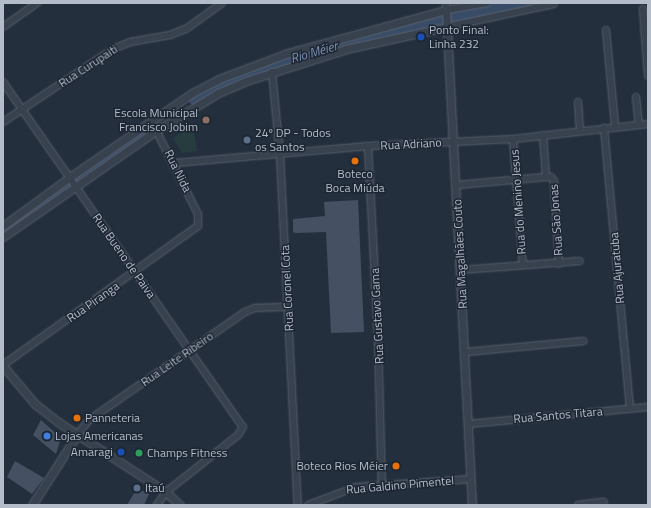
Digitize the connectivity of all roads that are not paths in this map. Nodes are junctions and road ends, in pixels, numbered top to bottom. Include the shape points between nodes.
1 (37, 3) edge
2 (222, 3) edge
3 (488, 3) edge
4 (554, 4) edge
5 (642, 9) dead end
6 (446, 16) edge
7 (3, 27) edge
8 (606, 30) dead end
9 (272, 72) junction
10 (648, 76) edge
11 (3, 82) edge
12 (636, 97) dead end
13 (578, 102) dead end
14 (22, 109) junction
15 (3, 122) edge
16 (152, 122) junction
17 (639, 124) junction
18 (648, 124) edge
19 (615, 126) junction
20 (604, 128) junction
21 (157, 130) junction
22 (580, 130) junction
23 (543, 135) junction
24 (513, 138) junction
25 (455, 142) junction
26 (368, 146) junction
27 (280, 155) junction
28 (174, 163) junction
29 (546, 177) junction
30 (516, 180) junction
31 (73, 182) junction
32 (457, 185) junction
33 (200, 222) joint
34 (3, 226) edge
35 (3, 237) edge
36 (580, 261) dead end
37 (559, 264) junction
38 (523, 265) junction
39 (461, 270) junction
40 (136, 272) junction
41 (288, 307) junction
42 (584, 341) dead end
43 (190, 351) junction
44 (466, 352) junction
45 (3, 365) edge
46 (648, 407) edge
47 (630, 408) junction
48 (469, 424) junction
49 (77, 435) junction
50 (471, 479) junction
51 (382, 486) junction
52 (166, 492) junction
53 (604, 502) dead end
54 (32, 505) edge
55 (157, 505) edge
56 (180, 505) edge
57 (298, 505) edge
58 (308, 505) edge
59 (472, 505) edge
60 (578, 505) edge

1 - 7 street
2 - 14 street, Rua Curupaiti via 181,31 130,42 112,49
3 - 6 street
4 - 6 street
5 - 10 street
6 - 9 street via 380,40
6 - 16 street via 285,54 247,67 206,85
6 - 25 street, Rua Magalhães Couto
8 - 19 street
9 - 21 street via 211,96
9 - 27 street, Rua Coronel Cota
11 - 14 street, Rua Bueno de Paiva
12 - 17 street
13 - 22 street
14 - 15 street, Rua Curupaiti
14 - 31 street, Rua Bueno de Paiva
16 - 21 street, Rua Nida
16 - 31 street
17 - 18 street, Rua Adriano
17 - 19 street, Rua Adriano
19 - 20 street, Rua Adriano
20 - 22 street, Rua Adriano
20 - 47 street, Rua Ajuratuba
21 - 28 street, Rua Nida
21 - 31 street
22 - 23 street, Rua Adriano
23 - 24 street, Rua Adriano
23 - 29 street, Rua São Jonas
24 - 25 street, Rua Adriano
24 - 30 street, Rua do Menino Jesus
25 - 26 street, Rua Adriano
25 - 32 street, Rua Magalhães Couto
26 - 27 street, Rua Adriano
26 - 51 street, Rua Gustavo Gama via 378,338
27 - 28 street, Rua Adriano
27 - 41 street, Rua Coronel Cota
28 - 33 street, Rua Nida
29 - 30 street
29 - 37 street, Rua São Jonas via 551,177 554,181
30 - 32 street
30 - 38 street, Rua do Menino Jesus
31 - 34 street
31 - 35 street
31 - 40 street, Rua Bueno de Paiva
32 - 39 street, Rua Magalhães Couto
33 - 40 street, Rua Piranga via 196,228
36 - 37 street
37 - 38 street
38 - 39 street
39 - 44 street, Rua Magalhães Couto
40 - 43 street, Rua Bueno de Paiva
40 - 45 street, Rua Piranga
41 - 43 street, Rua Leite Ribeiro via 251,309
41 - 57 street, Rua Coronel Cota
42 - 44 street
43 - 49 street, Rua Leite Ribeiro via 89,420
43 - 52 street, Rua Bueno de Paiva via 241,424 242,430
44 - 48 street, Rua Magalhães Couto
45 - 49 street via 36,404
46 - 47 street, Rua Santos Titara
47 - 48 street, Rua Santos Titara
48 - 50 street, Rua Magalhães Couto
49 - 52 street
49 - 54 street
50 - 51 street, Rua Galdino Pimentel
50 - 59 street, Rua Magalhães Couto
51 - 58 street, Rua Galdino Pimentel via 345,489
52 - 55 street
52 - 56 street
53 - 60 street

